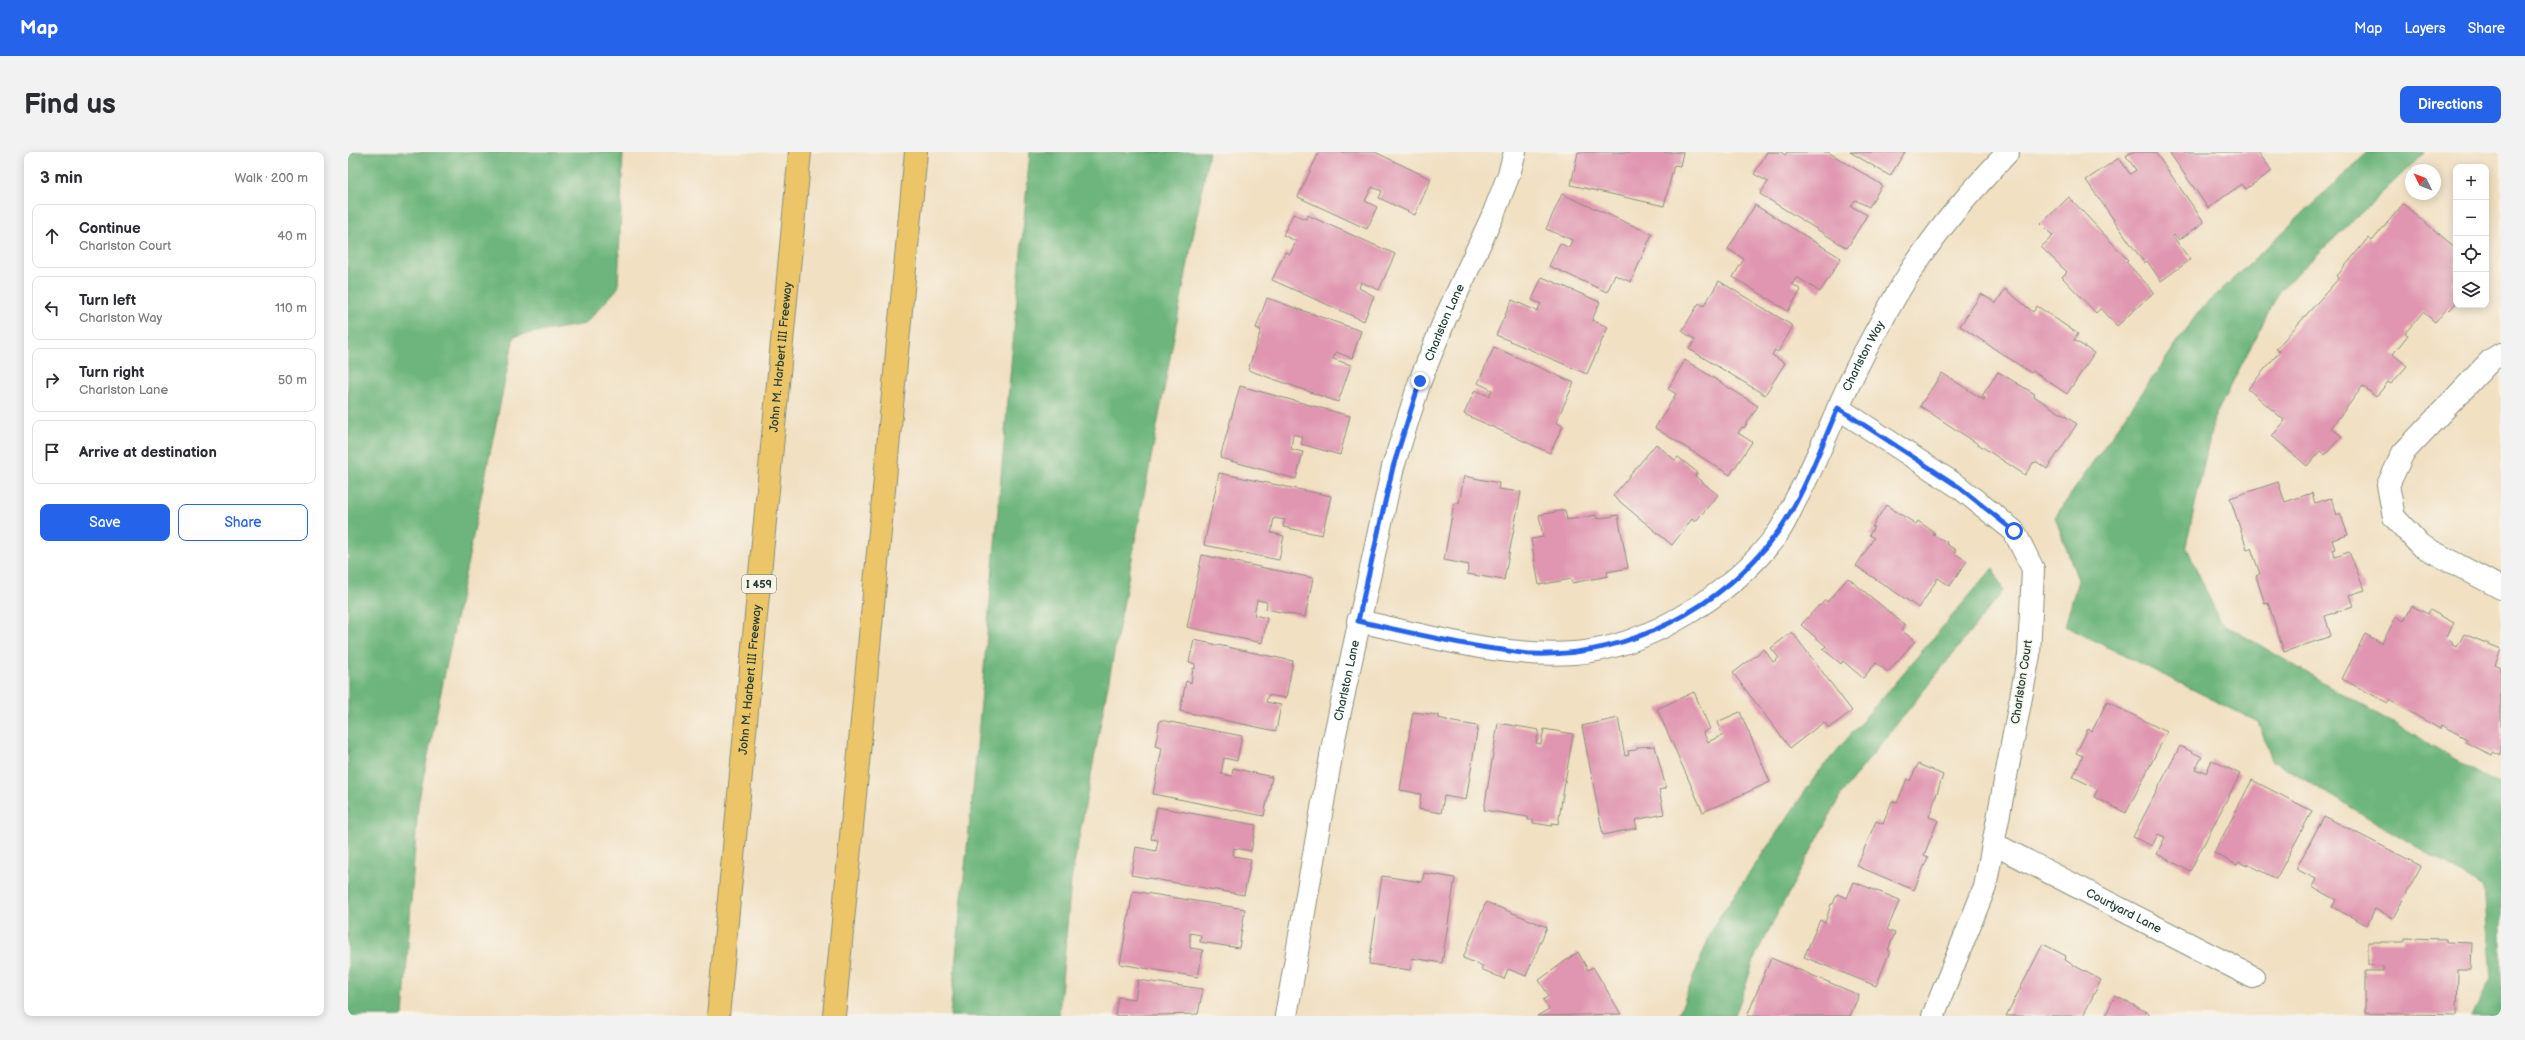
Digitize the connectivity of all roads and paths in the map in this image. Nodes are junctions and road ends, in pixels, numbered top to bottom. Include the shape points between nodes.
1 (800, 152) edge
2 (916, 152) edge
3 (1515, 152) edge
4 (2008, 152) edge
5 (2501, 354) edge
6 (1838, 408) junction
7 (2501, 588) edge
8 (1358, 621) junction
9 (1994, 844) junction
10 (2253, 977) dead end
11 (718, 1016) edge
12 (834, 1016) edge
13 (1286, 1016) edge
14 (1933, 1016) edge

1 - 11 highway, John M. Harbert III Freeway / I 459
2 - 12 highway
3 - 8 street, Charlston Lane via 1493,215 1445,319 1420,381 1393,467
4 - 6 street, Charlston Way via 1968,195 1930,242 1899,290
5 - 7 street via 2491,360 2403,453 2388,485 2394,517 2420,545
6 - 8 street, Charlston Way via 1805,483 1778,532 1748,566 1721,590 1692,611 1657,630 1620,644 1577,653 1532,654 1473,645
6 - 9 street, Charlston Court via 1959,487 2014,531 2033,569 2029,655
8 - 13 street, Charlston Lane via 1334,739
9 - 10 street, Courtyard Lane
9 - 14 street, Charlston Court via 1985,887

